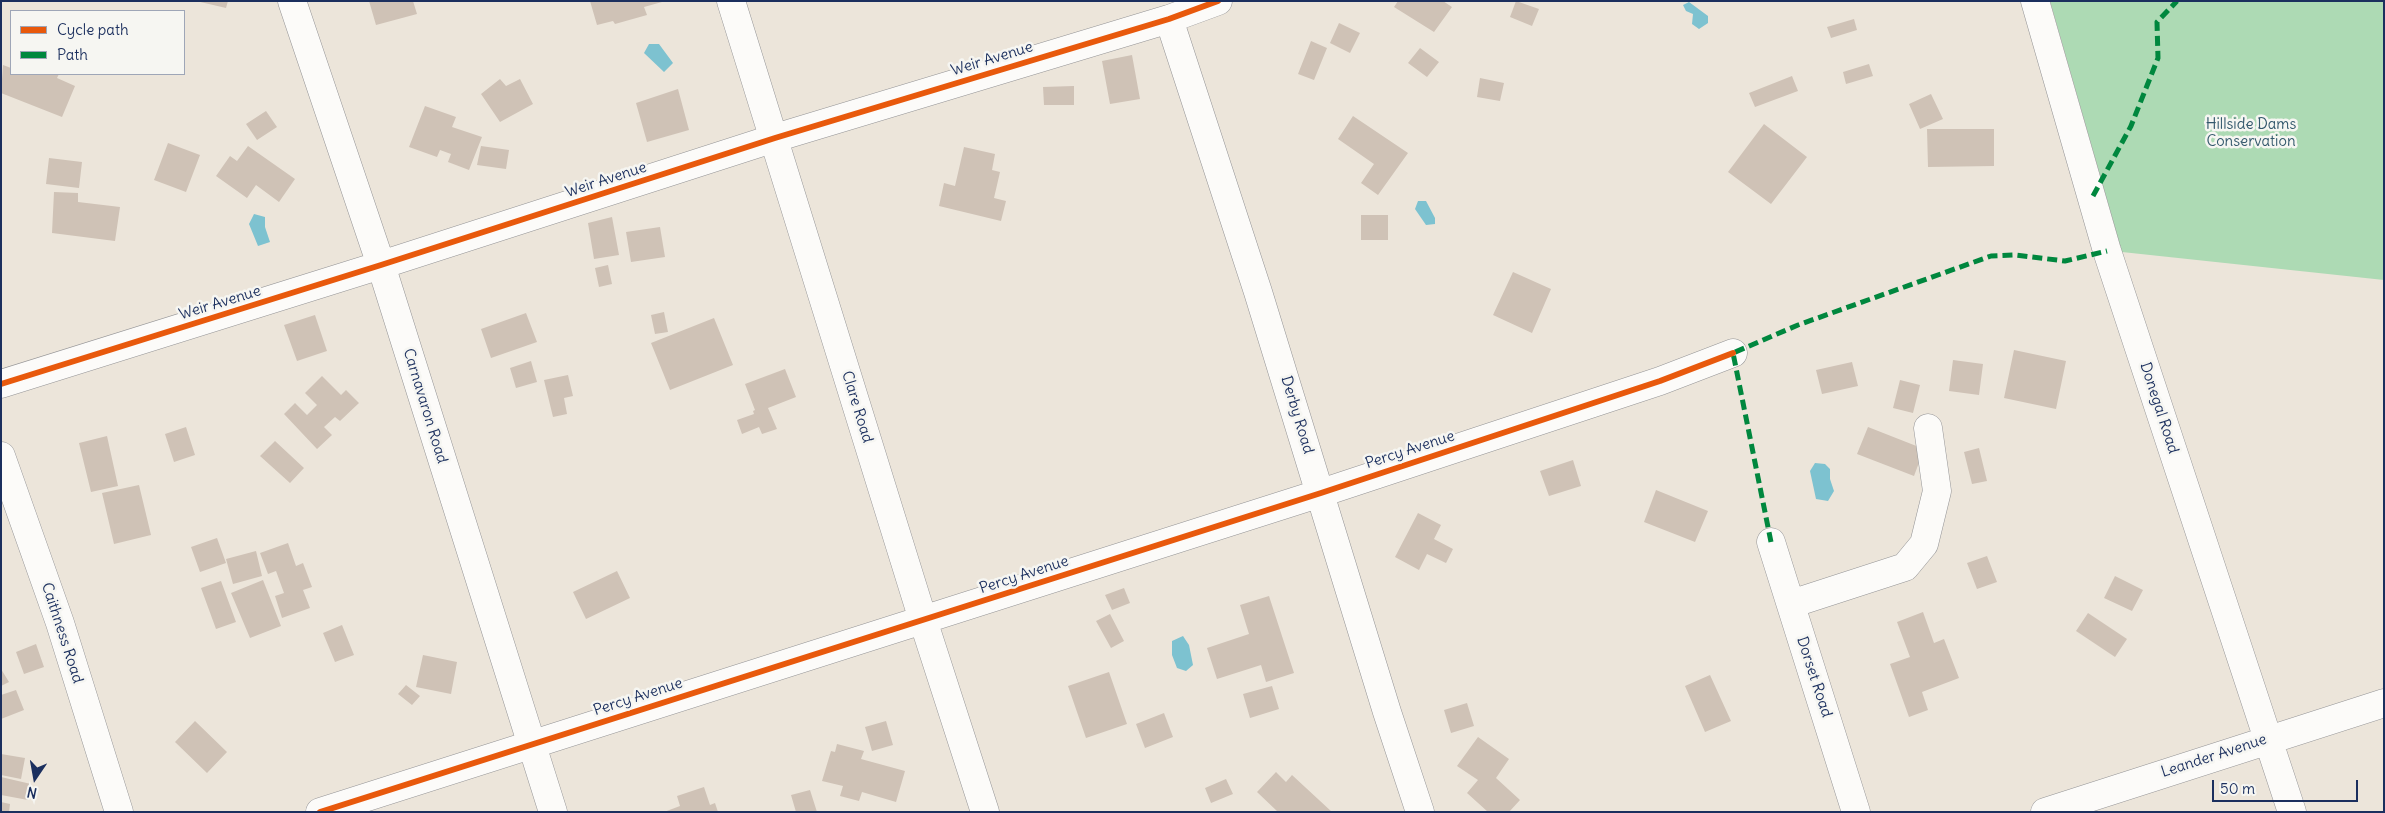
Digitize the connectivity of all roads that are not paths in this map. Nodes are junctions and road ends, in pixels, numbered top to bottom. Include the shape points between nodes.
1 (292, 1) edge
2 (731, 1) edge
3 (1218, 1) edge
4 (2036, 1) edge
5 (1169, 19) junction
6 (775, 138) junction
7 (381, 265) junction
8 (1734, 353) dead end
9 (1, 384) edge
10 (1928, 428) dead end
11 (1, 456) edge
12 (1321, 493) junction
13 (1771, 542) dead end
14 (1791, 604) junction
15 (923, 620) junction
16 (2384, 702) edge
17 (2267, 739) junction
18 (532, 744) junction
19 (118, 812) edge
20 (320, 812) edge
21 (553, 812) edge
22 (985, 812) edge
23 (1420, 812) edge
24 (1856, 812) edge
25 (2045, 812) edge
26 (2292, 812) edge

1 - 7 street, Carnavaron Road
2 - 6 street, Clare Road
3 - 5 street, Weir Avenue
4 - 17 street, Donegal Road via 2107,251
5 - 6 street, Weir Avenue
5 - 12 street, Derby Road
6 - 7 street, Weir Avenue
6 - 15 street, Clare Road
7 - 9 street, Weir Avenue
7 - 18 street, Carnavaron Road
8 - 12 street, Percy Avenue via 1660,381
10 - 14 street via 1937,491 1924,544 1905,567
11 - 19 street, Caithness Road via 60,623
12 - 15 street, Percy Avenue
12 - 23 street, Derby Road
13 - 14 street, Dorset Road
14 - 24 street, Dorset Road
15 - 18 street, Percy Avenue
15 - 22 street, Clare Road
16 - 17 street, Leander Avenue
17 - 25 street, Leander Avenue
17 - 26 street, Donegal Road
18 - 20 street, Percy Avenue
18 - 21 street, Carnavaron Road

